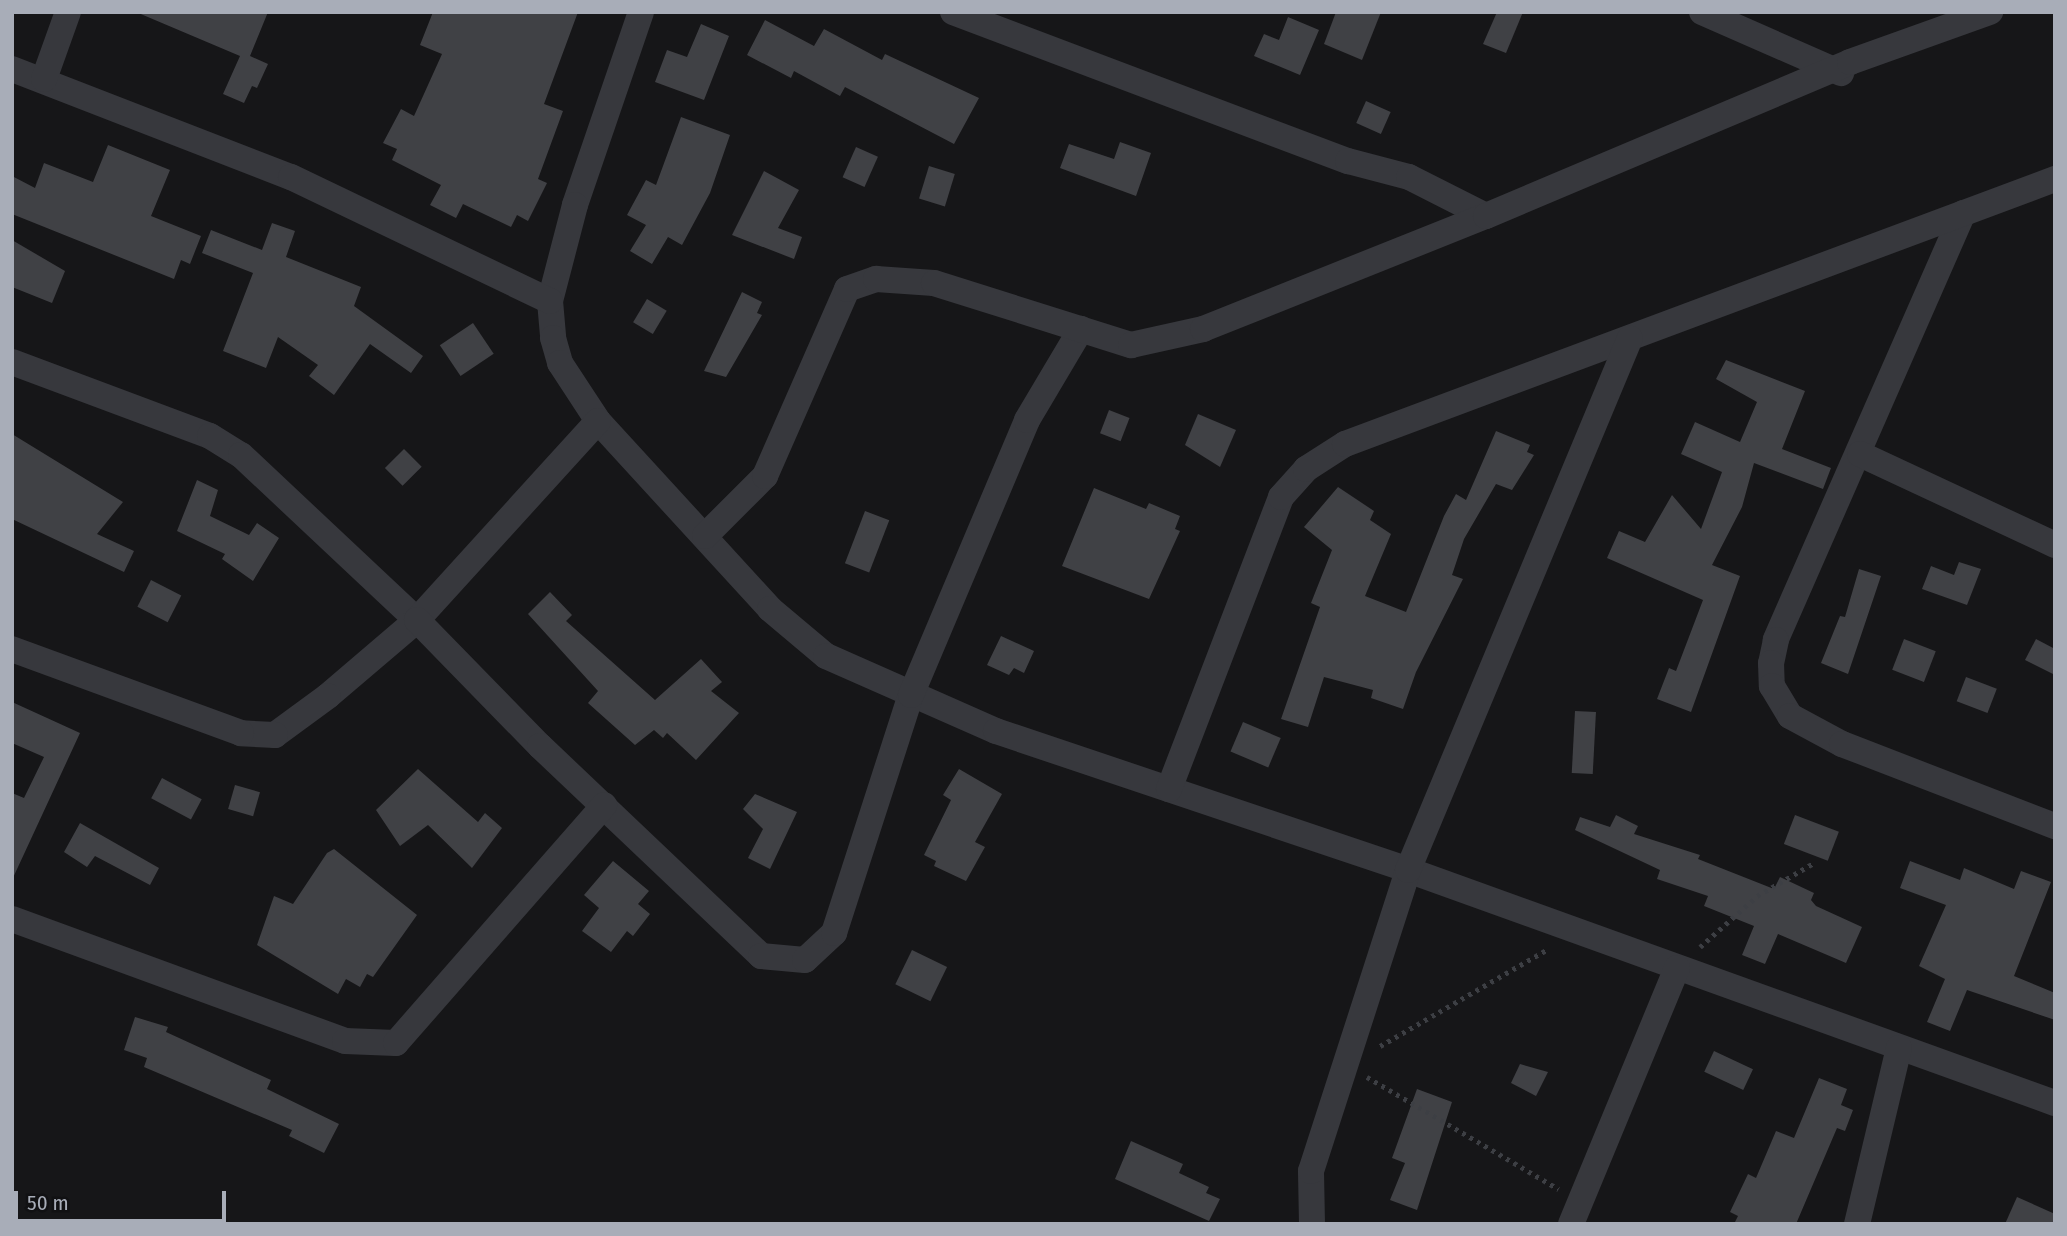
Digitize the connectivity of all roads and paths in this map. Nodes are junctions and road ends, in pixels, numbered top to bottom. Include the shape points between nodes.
1 (68, 12) edge
2 (641, 12) edge
3 (953, 12) edge
4 (1702, 12) edge
5 (1716, 12) edge
6 (1967, 12) edge
7 (1990, 12) edge
8 (1850, 62) junction
9 (12, 69) edge
10 (44, 79) junction
11 (2055, 179) edge
12 (1963, 213) junction
13 (1486, 216) junction
14 (550, 301) junction
15 (1081, 329) junction
16 (1630, 338) junction
17 (12, 362) edge
18 (598, 421) junction
19 (1860, 454) junction
20 (705, 536) junction
21 (2055, 545) edge
22 (417, 620) junction
23 (12, 649) edge
24 (911, 695) junction
25 (1169, 789) junction
26 (604, 805) junction
27 (2055, 826) edge
28 (1812, 864) dead end
29 (1408, 870) junction
30 (12, 919) edge
31 (1576, 933) junction
32 (1677, 968) junction
33 (1899, 1048) junction
34 (1347, 1065) junction
35 (2055, 1103) edge
36 (1576, 1213) edge
37 (1312, 1224) edge
38 (1857, 1224) edge

1 - 10 street
2 - 14 street via 575,205
3 - 13 street via 1323,151 1409,177
4 - 6 street via 1842,73
5 - 8 street
7 - 8 street
8 - 13 street
9 - 10 street
10 - 14 street via 292,177
11 - 12 street
12 - 16 street
12 - 19 street
13 - 15 street via 1203,329 1131,345
14 - 18 street via 552,338 560,363
15 - 20 street via 934,283 876,279 847,289 765,476
15 - 24 street via 1027,420
16 - 25 street via 1345,444 1306,468 1280,497
16 - 29 street
17 - 22 street via 210,436 241,455
18 - 20 street
18 - 22 street
19 - 21 street
19 - 27 street via 1776,640 1770,663 1778,703 1790,716 1842,744
20 - 24 street via 770,609 826,656
22 - 23 street via 275,735 241,733
22 - 26 street
24 - 25 street via 996,731
24 - 26 street via 834,933 804,960 761,956
25 - 29 street
26 - 30 street via 396,1043 345,1041
28 - 32 path via 1757,896
29 - 31 street
29 - 34 street
31 - 32 street
31 - 34 path
32 - 33 street
32 - 36 street
33 - 35 street
33 - 38 street
34 - 36 path
34 - 37 street via 1311,1171

